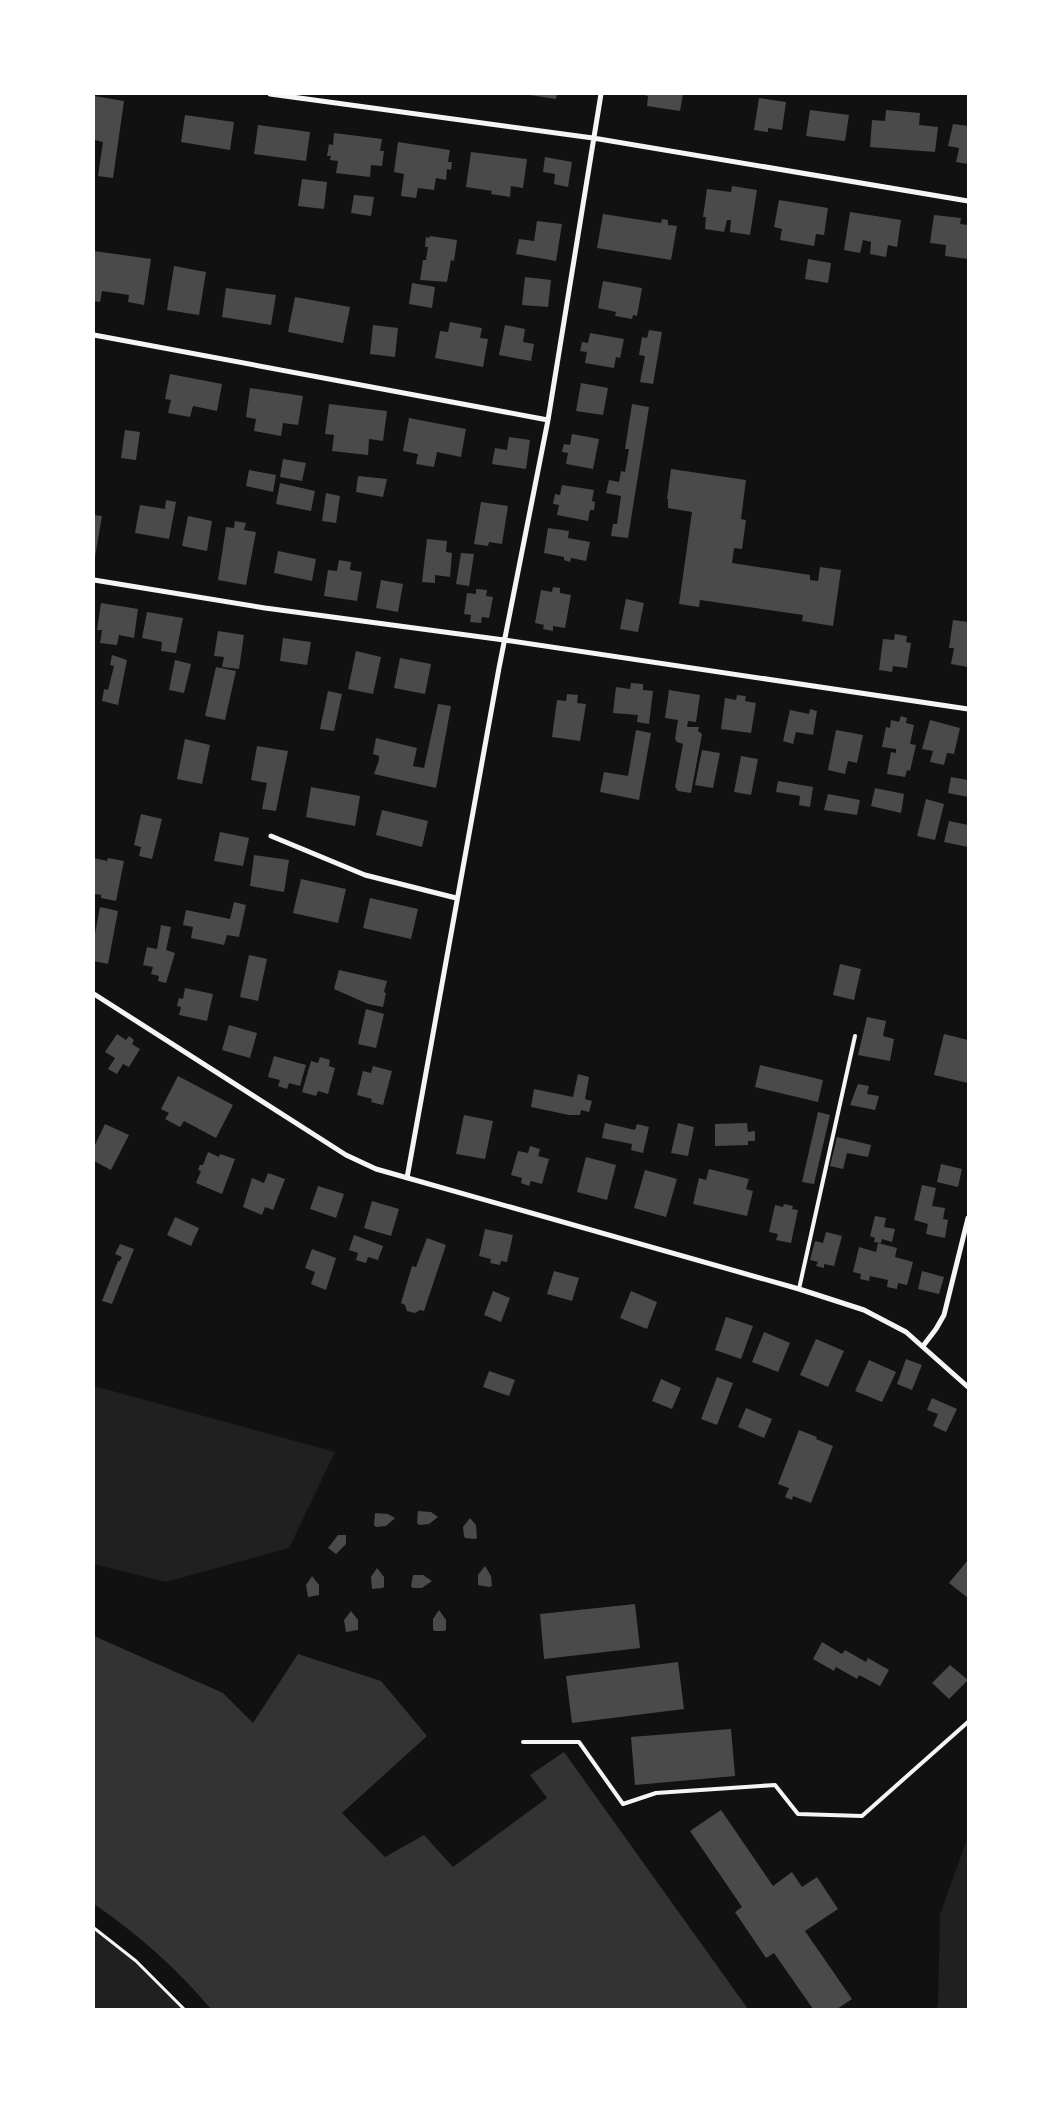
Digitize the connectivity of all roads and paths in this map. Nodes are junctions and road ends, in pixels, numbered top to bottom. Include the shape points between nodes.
1 (270, 94) edge
2 (601, 94) edge
3 (593, 138) junction
4 (968, 201) edge
5 (94, 335) edge
6 (548, 420) junction
7 (94, 580) edge
8 (504, 640) junction
9 (968, 709) edge
10 (271, 836) dead end
11 (456, 898) junction
12 (94, 994) edge
13 (855, 1036) dead end
14 (407, 1178) junction
15 (968, 1218) edge
16 (799, 1289) junction
17 (922, 1346) junction
18 (968, 1387) edge
19 (968, 1722) edge
20 (524, 1742) dead end
21 (94, 1928) edge
22 (184, 2009) edge

1 - 3 street
2 - 3 street
3 - 4 street
3 - 6 street
5 - 6 street
6 - 8 street
7 - 8 street via 265,608
8 - 9 street
8 - 11 street
10 - 11 street via 365,875
11 - 14 street
12 - 14 street via 346,1156
13 - 16 lane
14 - 16 street
15 - 17 street via 944,1315
16 - 17 street via 864,1310 906,1332
17 - 18 street
19 - 20 lane via 862,1816 798,1814 775,1785 656,1793 623,1804 580,1742
21 - 22 path via 136,1961

